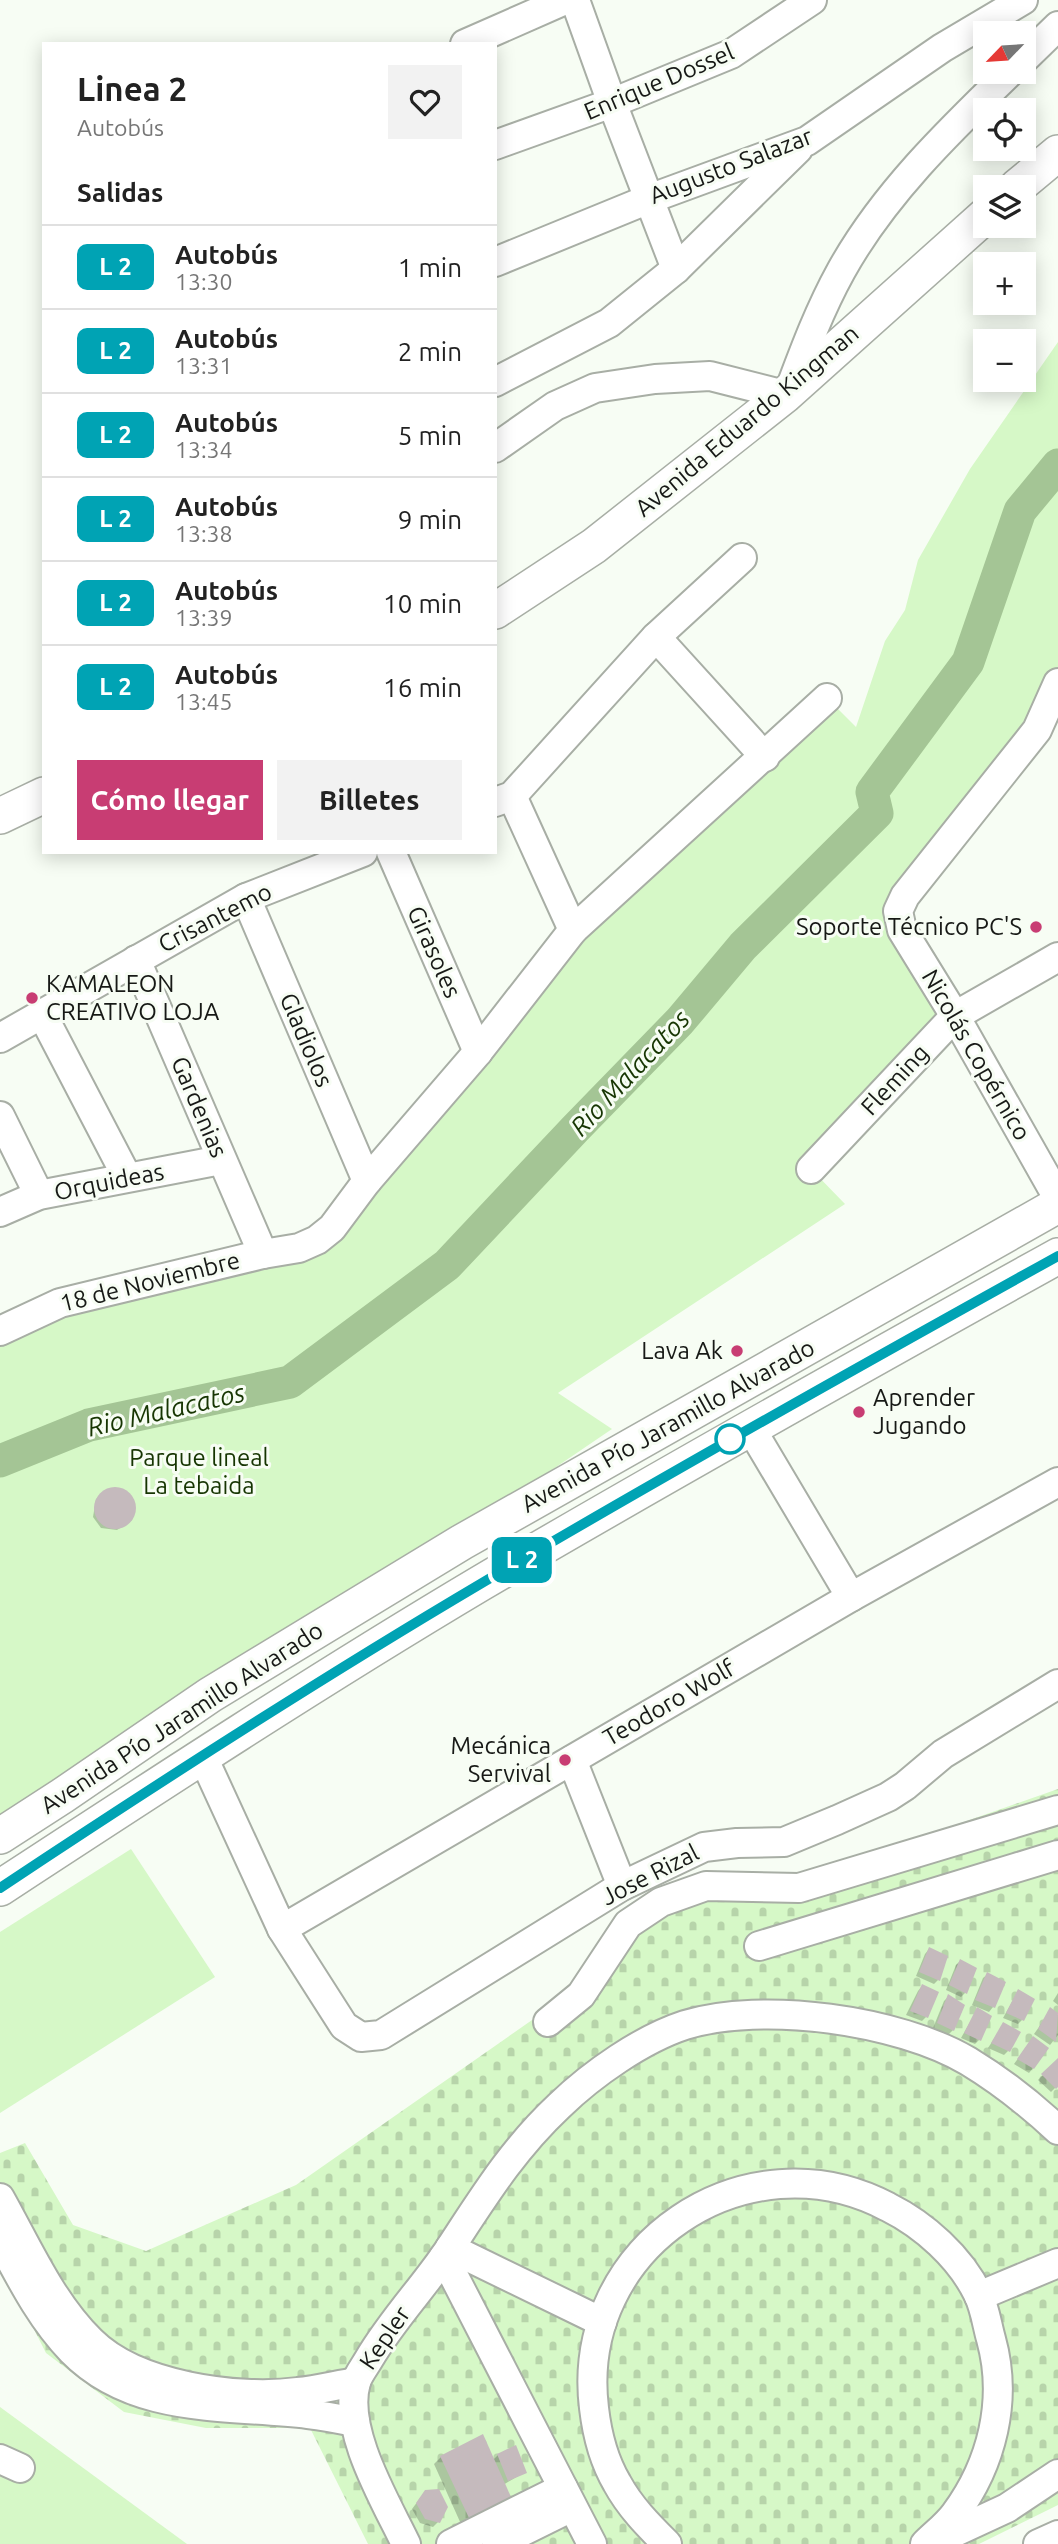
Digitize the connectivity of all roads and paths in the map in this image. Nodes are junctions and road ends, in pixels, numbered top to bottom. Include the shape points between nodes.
1 (565, 0) edge
2 (575, 0) edge
3 (813, 0) edge
4 (1023, 0) edge
5 (1058, 26) edge
6 (470, 42) edge
7 (1036, 47) edge
8 (998, 84) edge
9 (612, 103) junction
10 (807, 141) junction
11 (497, 144) edge
12 (1058, 153) edge
13 (1031, 175) edge
14 (649, 198) junction
15 (973, 227) edge
16 (497, 261) edge
17 (676, 269) junction
18 (497, 381) edge
19 (787, 392) junction
20 (497, 447) edge
21 (743, 558) dead end
22 (497, 610) edge
23 (656, 637) junction
24 (1058, 683) edge
25 (827, 698) dead end
26 (1048, 724) edge
27 (765, 757) junction
28 (504, 799) edge
29 (358, 854) edge
30 (392, 854) edge
31 (246, 898) junction
32 (573, 930) junction
33 (1058, 957) edge
34 (136, 960) junction
35 (42, 1014) junction
36 (955, 1016) junction
37 (0, 1038) edge
38 (478, 1052) junction
39 (0, 1116) edge
40 (221, 1160) junction
41 (811, 1169) dead end
42 (127, 1177) junction
43 (367, 1181) junction
44 (39, 1195) junction
45 (1058, 1198) edge
46 (1058, 1205) edge
47 (0, 1212) edge
48 (263, 1254) junction
49 (1058, 1256) edge
50 (0, 1331) edge
51 (750, 1427) junction
52 (1058, 1482) edge
53 (851, 1597) junction
54 (1058, 1684) edge
55 (202, 1755) junction
56 (572, 1760) junction
57 (1058, 1810) edge
58 (0, 1836) edge
59 (1058, 1855) edge
60 (622, 1886) junction
61 (0, 1888) edge
62 (282, 1928) junction
63 (759, 1946) dead end
64 (548, 2022) dead end
65 (1058, 2130) edge
66 (0, 2197) edge
67 (0, 2240) edge
68 (447, 2252) junction
69 (1058, 2263) edge
70 (979, 2296) junction
71 (602, 2322) junction
72 (356, 2382) junction
73 (355, 2422) junction
74 (363, 2454) junction
75 (1058, 2474) edge
76 (568, 2497) junction
77 (1058, 2535) edge
78 (392, 2544) edge
79 (406, 2544) edge
80 (451, 2544) edge
81 (497, 2544) edge
82 (592, 2544) edge
83 (667, 2544) edge
84 (927, 2544) edge
85 (1038, 2544) edge

1 - 6 street
2 - 9 street
3 - 9 street, Enrique Dossel via 731,54
4 - 10 street, Augusto Salazar via 942,48
5 - 7 street
8 - 19 street via 957,123 875,218 816,319
9 - 11 street, Enrique Dossel
9 - 14 street
10 - 14 street, Augusto Salazar
10 - 17 street
12 - 13 main road
14 - 16 street, Augusto Salazar
14 - 17 street
15 - 19 main road, Avenida Eduardo Kingman
17 - 18 street via 609,323
19 - 20 street via 710,376 595,388 555,406
19 - 22 main road, Avenida Eduardo Kingman via 594,546
21 - 23 street
23 - 27 street
23 - 28 street
24 - 26 street
25 - 27 street, 18 de Noviembre
26 - 36 street, Nicolás Copérnico via 905,896 898,911 902,930
27 - 32 street, 18 de Noviembre
28 - 32 street
29 - 31 street, Crisantemo
30 - 38 street, Girasoles
31 - 34 street, Crisantemo
31 - 43 street, Gladiolos
32 - 38 street, 18 de Noviembre
33 - 36 street, Fleming
34 - 35 street, Crisantemo
34 - 40 street, Gardenias
35 - 37 street, Crisantemo
35 - 42 street
36 - 41 street, Fleming
36 - 45 street, Nicolás Copérnico
38 - 43 street, 18 de Noviembre
39 - 44 street
40 - 42 street, Orquideas
40 - 48 street, Gardenias
42 - 44 street, Orquideas
43 - 48 street, 18 de Noviembre via 332,1228 317,1240
44 - 47 street, Orquideas
46 - 58 main road, Avenida Pío Jaramillo Alvarado via 462,1542 210,1695
48 - 50 street, 18 de Noviembre via 60,1303
49 - 51 main road, Avenida Pío Jaramillo Alvarado
51 - 53 street
51 - 55 main road, Avenida Pío Jaramillo Alvarado via 479,1584
52 - 53 street, Teodoro Wolf
53 - 56 street, Teodoro Wolf
54 - 60 street, Jose Rizal via 943,1754 896,1791 862,1808 784,1842 704,1847
55 - 61 main road, Avenida Pío Jaramillo Alvarado
55 - 62 street
56 - 60 street
56 - 62 street, Teodoro Wolf
57 - 64 street via 799,1888 706,1886 661,1902 628,1924 581,1995
59 - 63 street
60 - 62 street, Jose Rizal via 381,2035 361,2037 344,2026
65 - 68 street, Kepler via 966,2060 886,2031 848,2021 792,2016 738,2015 685,2025 638,2047 561,2103 506,2163
66 - 72 street via 57,2298 109,2357 177,2383 238,2394 296,2392
67 - 73 street via 39,2310 61,2338 108,2379 187,2405
68 - 71 street
68 - 72 street, Kepler via 386,2332
68 - 76 street
69 - 70 street
70 - 71 street via 951,2256 902,2214 842,2189 778,2183 716,2199 674,2222 631,2267
70 - 84 street via 996,2358 999,2400 992,2442 976,2481 954,2516
71 - 83 street via 592,2392 600,2439 617,2484 640,2518
72 - 73 street, Kepler
73 - 74 street, Kepler
74 - 78 street
74 - 79 street, Kepler
75 - 84 street via 1007,2508
76 - 80 street
76 - 81 street
76 - 82 street
77 - 85 street

